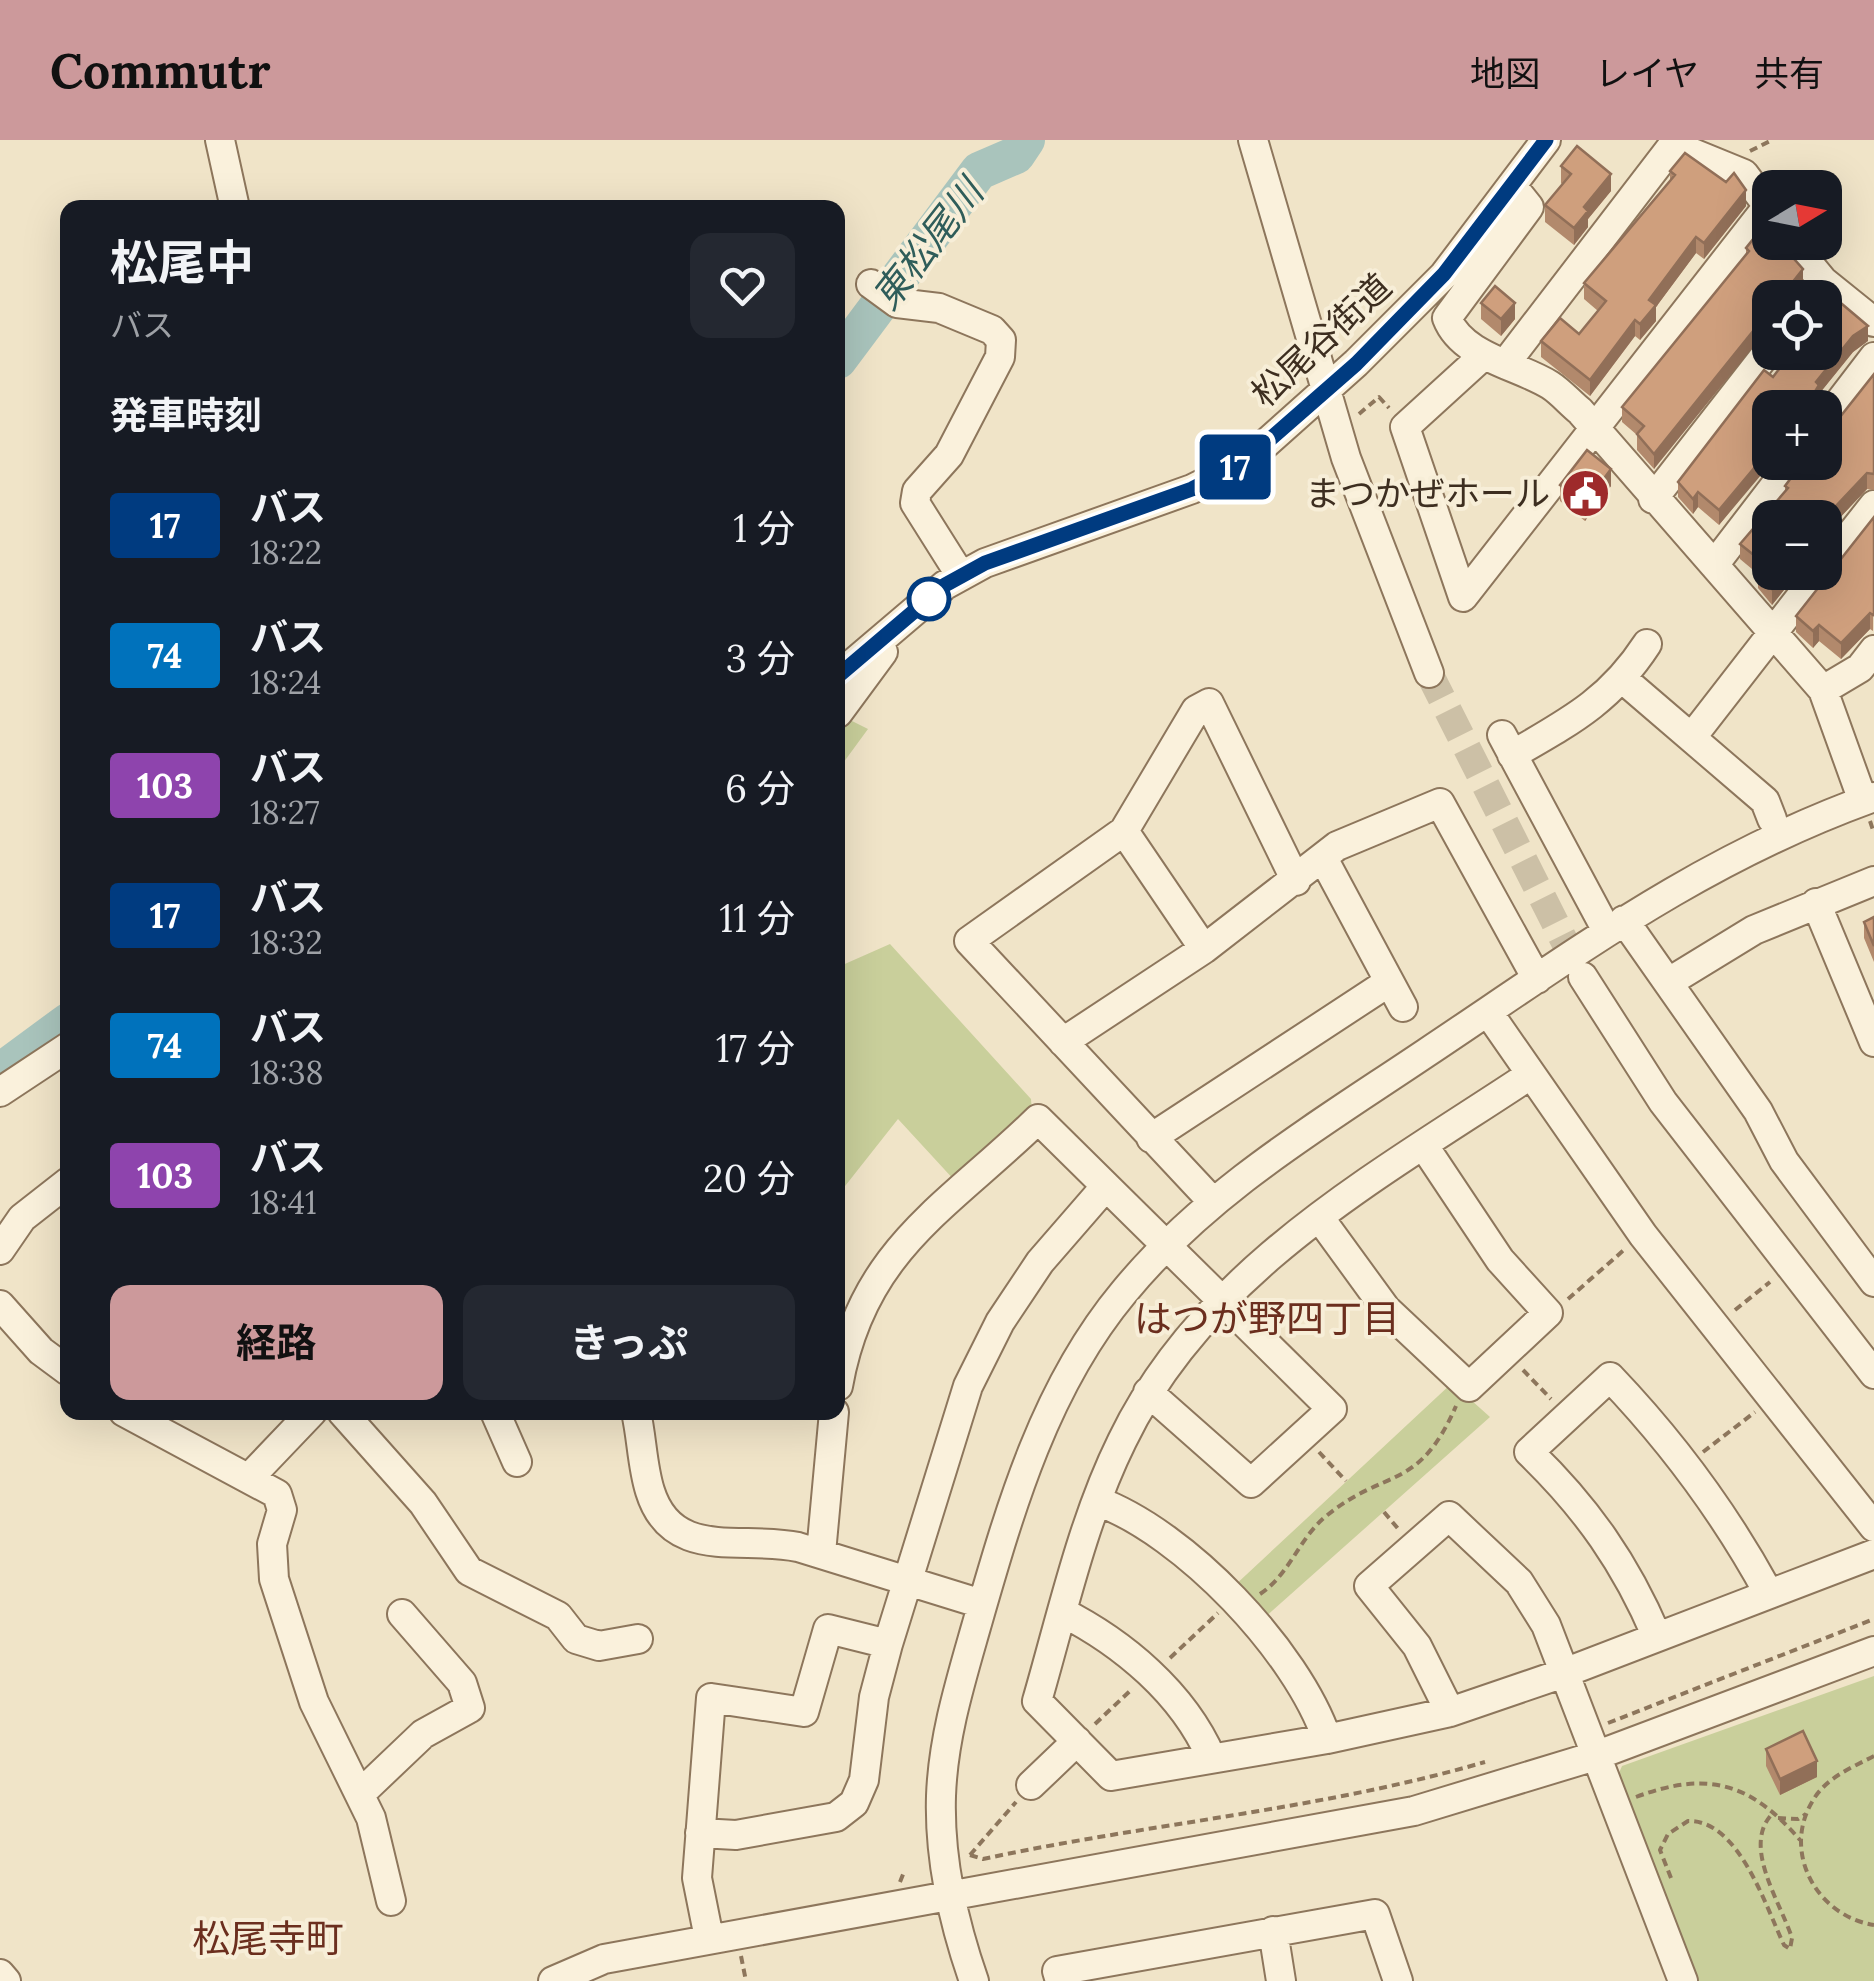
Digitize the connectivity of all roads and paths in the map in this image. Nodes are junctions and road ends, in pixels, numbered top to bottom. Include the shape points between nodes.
1 (220, 140) edge
2 (1253, 140) edge
3 (1546, 140) edge
4 (1752, 185) edge
5 (1513, 187) junction
6 (232, 200) edge
7 (1752, 229) edge
8 (871, 284) dead end
9 (1842, 303) edge
10 (1874, 322) edge
11 (1874, 357) edge
12 (1495, 359) junction
13 (1754, 370) edge
14 (1326, 390) junction
15 (1842, 399) edge
16 (1354, 413) dead end
17 (1405, 427) junction
18 (1592, 428) junction
19 (1779, 480) edge
20 (1653, 499) junction
21 (1874, 505) edge
22 (1842, 546) edge
23 (1714, 565) junction
24 (962, 576) junction
25 (1807, 590) edge
26 (911, 615) junction
27 (1771, 635) junction
28 (1647, 644) dead end
29 (1874, 650) edge
30 (845, 670) edge
31 (1428, 673) tunnel mouth
32 (1624, 680) junction
33 (1823, 690) junction
34 (845, 704) edge
35 (1692, 737) junction
36 (1868, 800) edge
37 (1772, 820) dead end
38 (1124, 831) junction
39 (1323, 858) junction
40 (1296, 880) junction
41 (1874, 881) edge
42 (1816, 903) junction
43 (1615, 925) junction
44 (1204, 949) junction
45 (1583, 977) tunnel mouth
46 (1537, 979) junction
47 (1389, 982) junction
48 (1669, 982) junction
49 (1403, 1008) dead end
50 (1488, 1012) junction
51 (1063, 1042) junction
52 (1874, 1042) edge
53 (57, 1051) edge
54 (1530, 1076) junction
55 (0, 1092) edge
56 (1151, 1138) junction
57 (1424, 1146) junction
58 (1106, 1186) junction
59 (60, 1188) edge
60 (1212, 1202) junction
61 (1319, 1217) junction
62 (1643, 1235) junction
63 (1166, 1244) junction
64 (0, 1250) edge
65 (1774, 1278) dead end
66 (1874, 1282) edge
67 (1224, 1299) junction
68 (1745, 1302) dead end
69 (0, 1305) edge
70 (1548, 1313) junction
71 (1506, 1352) junction
72 (845, 1354) edge
73 (60, 1365) edge
74 (1874, 1374) edge
75 (1469, 1387) junction
76 (1148, 1392) junction
77 (1772, 1398) junction
78 (1568, 1417) junction
79 (139, 1420) edge
80 (304, 1420) edge
81 (349, 1420) edge
82 (498, 1420) edge
83 (637, 1420) edge
84 (833, 1420) edge
85 (1304, 1435) junction
86 (517, 1462) dead end
87 (1687, 1464) junction
88 (249, 1478) junction
89 (1346, 1481) dead end
90 (1097, 1501) junction
91 (1874, 1527) edge
92 (822, 1553) junction
93 (1874, 1554) edge
94 (911, 1581) junction
95 (1769, 1594) junction
96 (1231, 1601) junction
97 (1062, 1612) junction
98 (402, 1614) dead end
99 (979, 1615) junction
100 (1874, 1619) edge
101 (1657, 1637) junction
102 (638, 1639) dead end
103 (888, 1644) junction
104 (1874, 1651) edge
105 (1564, 1673) junction
106 (1450, 1712) junction
107 (1327, 1739) junction
108 (1077, 1741) junction
109 (1591, 1744) junction
110 (1874, 1756) edge
111 (1211, 1757) junction
112 (1485, 1762) dead end
113 (1031, 1785) joint
114 (362, 1793) junction
115 (1613, 1805) junction
116 (1773, 1812) junction
117 (1806, 1814) junction
118 (1778, 1818) junction
119 (700, 1833) junction
120 (1800, 1842) junction
121 (970, 1854) junction
122 (1005, 1864) dead end
123 (1671, 1878) dead end
124 (949, 1896) junction
125 (391, 1900) dead end
126 (1874, 1925) edge
127 (1274, 1930) junction
128 (709, 1938) junction
129 (740, 1951) dead end
130 (0, 1974) edge
131 (6, 1981) edge
132 (553, 1981) edge
133 (746, 1981) edge
134 (974, 1981) edge
135 (1060, 1981) edge
136 (1282, 1981) edge
137 (1398, 1981) edge
138 (1683, 1981) edge

1 - 6 street
2 - 14 street
3 - 5 street, 松尾谷街道
4 - 12 street via 1744,174 1673,145
5 - 12 street via 1529,208 1447,318 1451,328
5 - 14 street, 松尾谷街道 via 1444,274
7 - 18 street
8 - 24 street via 897,303 939,308 992,330 1000,340 1000,357 949,455 917,490 915,503
9 - 10 street
11 - 15 street
12 - 17 street
12 - 18 street via 1551,386
13 - 20 street
14 - 24 street, 松尾谷街道 via 1244,462 1192,489
14 - 31 street
16 - 17 path via 1378,397
17 - 18 street via 1462,597
18 - 20 street
19 - 23 street
20 - 23 street
21 - 22 street
23 - 27 street
24 - 26 street, 松尾谷街道
25 - 27 street
26 - 30 street, 松尾谷街道
26 - 34 street
27 - 33 street
27 - 35 street
28 - 32 street
29 - 33 street via 1860,668
32 - 35 street
32 - 43 street via 1590,710 1506,745 1556,815
33 - 36 street
35 - 37 street via 1765,801
36 - 43 street via 1744,850
38 - 40 street via 1196,710 1209,703
38 - 44 street
38 - 51 street via 963,934
39 - 40 street
39 - 46 street via 1440,803
39 - 47 street
40 - 44 street
41 - 42 street
42 - 48 street via 1754,930
42 - 52 street
43 - 46 street
43 - 48 street
44 - 51 street
45 - 74 street via 1664,1102
46 - 50 street
47 - 49 street
47 - 56 street
48 - 66 street via 1758,1111 1784,1162
50 - 54 street
50 - 60 street
51 - 56 street
53 - 55 street
54 - 57 street
54 - 62 street
56 - 60 street
57 - 61 street
57 - 70 street via 1500,1260
58 - 63 street
58 - 72 street via 1038,1119 897,1248 878,1274
58 - 94 street via 1040,1262 983,1353
59 - 64 street via 22,1218
60 - 63 street
61 - 67 street
61 - 75 street via 1386,1309
62 - 70 path
62 - 77 street
63 - 67 street
63 - 99 street via 1082,1348 1051,1406
65 - 68 path
67 - 76 street
67 - 85 street via 1332,1409
69 - 73 street
70 - 71 street
71 - 75 street
71 - 78 path
75 - 96 path via 1421,1464 1345,1502 1306,1536 1274,1585 1246,1602
76 - 85 street via 1251,1484
76 - 90 street
77 - 87 path
77 - 91 street
78 - 87 street via 1610,1377
78 - 101 street via 1530,1452 1606,1536
79 - 88 street
80 - 88 street
81 - 102 street via 424,1502 470,1571 558,1616 576,1639 599,1646
82 - 86 street
83 - 92 street via 650,1491 678,1534 771,1541
84 - 92 street
85 - 89 path
87 - 95 street
88 - 114 street via 277,1494 282,1510 272,1544 274,1579 314,1702
90 - 96 street via 1172,1544
90 - 97 street
92 - 94 street
93 - 95 street
94 - 99 street
94 - 103 street
95 - 101 street
96 - 107 street via 1288,1661
97 - 108 street via 1037,1701
97 - 111 street via 1151,1674
98 - 114 street via 462,1682 470,1708 422,1734
99 - 124 street via 950,1720 941,1796
100 - 109 path
101 - 105 street
103 - 119 street via 864,1780 847,1812 736,1835
103 - 119 street via 828,1629 804,1712 711,1698
104 - 109 street
105 - 106 street
105 - 106 street via 1520,1582 1449,1516 1369,1586 1417,1646
105 - 109 street
106 - 107 street
107 - 111 street
108 - 111 street via 1111,1776
108 - 113 street
109 - 115 street
109 - 124 street via 1365,1822
110 - 117 path via 1827,1784
112 - 121 path via 1260,1812 983,1859
113 - 121 path
114 - 125 street
115 - 116 path via 1674,1786 1715,1782 1740,1788
115 - 138 street
116 - 118 path
116 - 123 path via 1758,1848 1792,1938 1790,1949 1736,1845 1714,1826 1688,1821 1668,1834 1660,1850
117 - 118 path
117 - 120 path
118 - 120 path
119 - 128 street via 697,1878
120 - 126 path via 1816,1892 1838,1912
121 - 122 path via 986,1867
124 - 128 street
124 - 134 street
127 - 135 street via 1057,1971
127 - 136 street
127 - 137 street via 1375,1914
128 - 132 street via 604,1959
129 - 133 path
130 - 131 street

